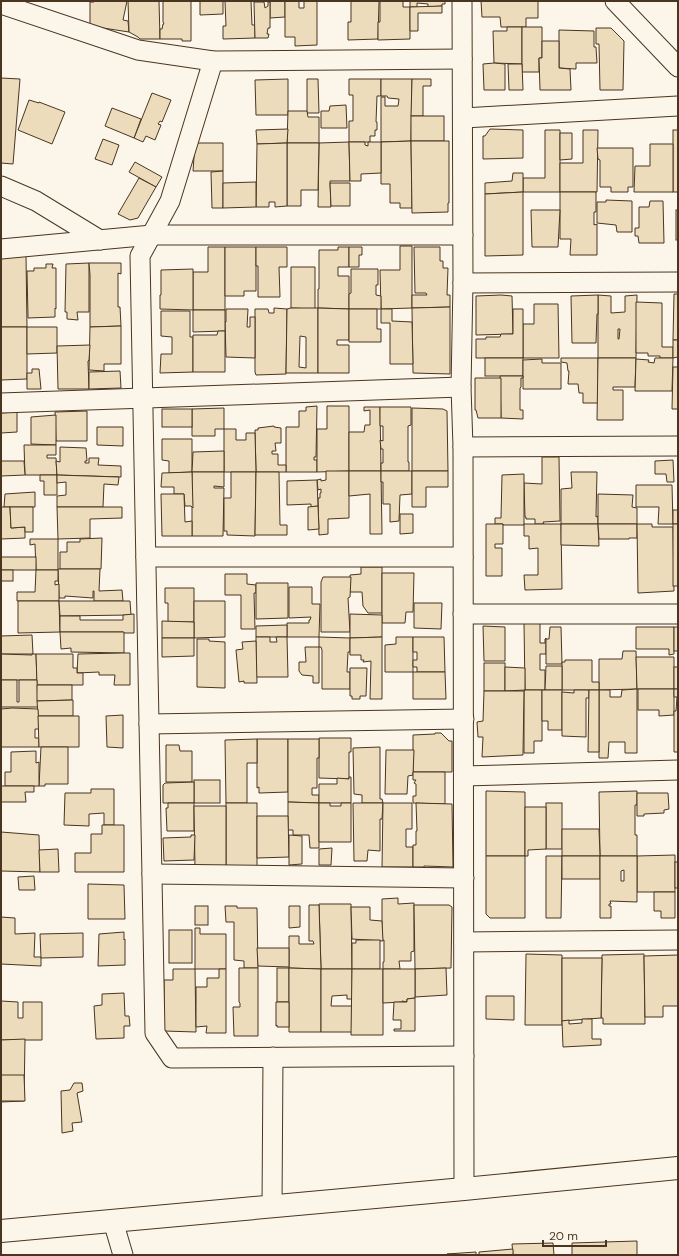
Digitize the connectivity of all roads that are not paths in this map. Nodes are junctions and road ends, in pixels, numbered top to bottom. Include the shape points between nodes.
1 (462, 1) edge
2 (615, 1) edge
3 (1, 4) edge
4 (462, 59) junction
5 (214, 61) junction
6 (678, 67) edge
7 (678, 106) edge
8 (462, 118) junction
9 (1, 186) edge
10 (152, 235) junction
11 (463, 235) junction
12 (100, 240) junction
13 (1, 249) edge
14 (678, 282) edge
15 (463, 283) junction
16 (461, 386) junction
17 (143, 398) junction
18 (1, 403) edge
19 (678, 446) edge
20 (463, 447) junction
21 (146, 557) junction
22 (463, 557) junction
23 (463, 614) junction
24 (678, 614) edge
25 (464, 719) junction
26 (149, 724) junction
27 (678, 770) edge
28 (464, 776) junction
29 (152, 874) junction
30 (464, 878) junction
31 (678, 940) edge
32 (464, 942) junction
33 (464, 1056) junction
34 (273, 1057) junction
35 (678, 1168) edge
36 (464, 1189) junction
37 (272, 1207) junction
38 (113, 1221) junction
39 (1, 1231) edge
40 (123, 1255) edge

1 - 4 street
2 - 6 street
3 - 5 street via 138,50
4 - 5 street
4 - 8 street
5 - 10 street via 170,201
7 - 8 street
8 - 11 street
9 - 12 street via 36,200
10 - 11 street
10 - 12 street
10 - 17 street via 140,256
11 - 15 street
12 - 13 street
14 - 15 street
15 - 16 street
16 - 17 street
16 - 20 street
17 - 18 street
17 - 21 street
19 - 20 street
20 - 22 street
21 - 22 street
21 - 26 street
22 - 23 street
23 - 24 street
23 - 25 street
25 - 26 street
25 - 28 street
26 - 29 street
27 - 28 street
28 - 30 street
29 - 30 street
29 - 34 street via 155,1034 172,1058
30 - 32 street
31 - 32 street
32 - 33 street
33 - 34 street
33 - 36 street
34 - 37 street
35 - 36 main road
36 - 37 main road
37 - 38 main road
38 - 39 main road
38 - 40 street

